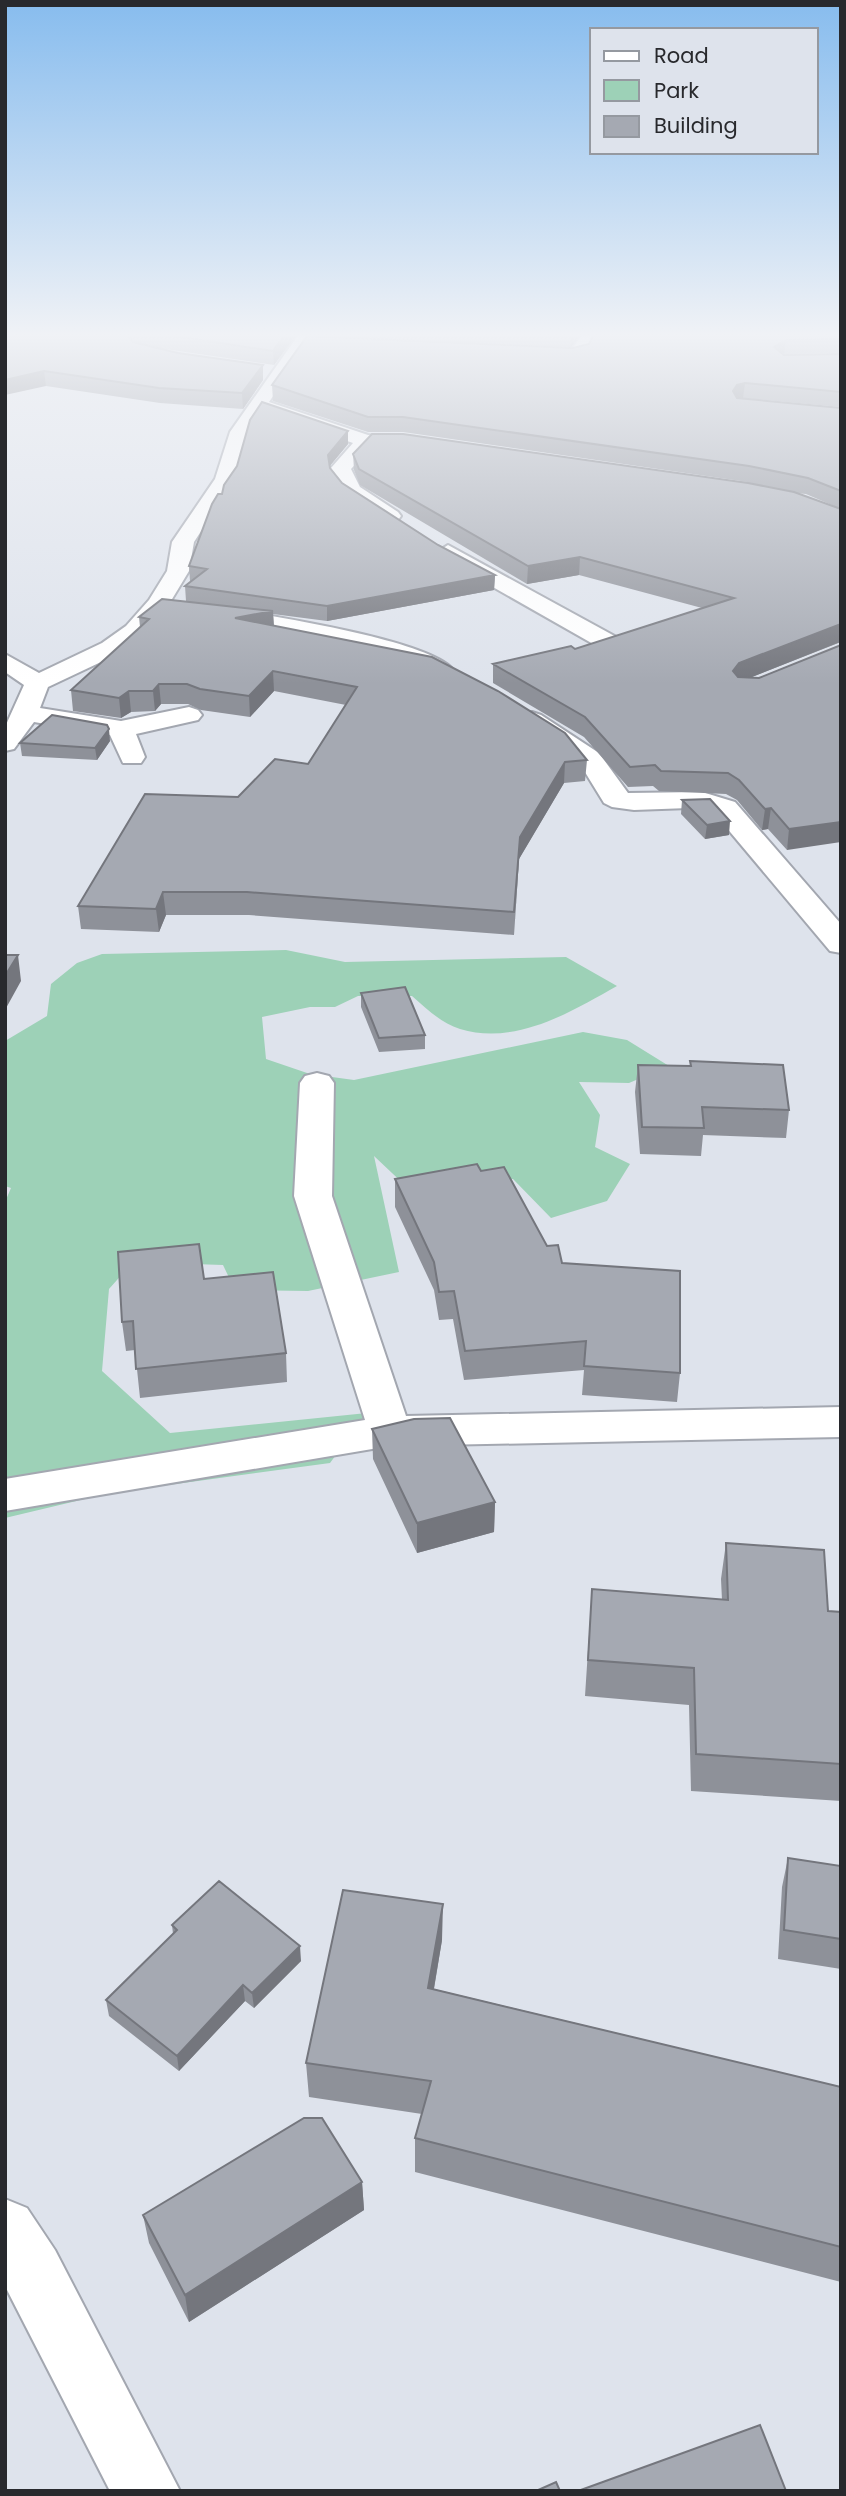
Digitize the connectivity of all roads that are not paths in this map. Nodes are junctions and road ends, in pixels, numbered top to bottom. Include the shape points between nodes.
1 (233, 450) edge
2 (357, 450) edge
3 (404, 525) edge
4 (426, 538) edge
5 (177, 610) junction
6 (611, 643) edge
7 (5, 661) edge
8 (461, 681) edge
9 (37, 683) junction
10 (507, 705) edge
11 (26, 713) junction
12 (189, 715) dead end
13 (121, 729) junction
14 (5, 743) edge
15 (131, 757) dead end
16 (841, 944) edge
17 (317, 1083) dead end
18 (841, 1422) edge
19 (390, 1431) junction
20 (5, 1495) edge
21 (5, 2230) edge
22 (146, 2491) edge

1 - 5 street via 225,479 183,542
2 - 3 street via 341,468 342,481
4 - 6 street
5 - 8 street via 352,636
5 - 9 street
7 - 9 street
9 - 11 street
10 - 16 street via 577,747 622,801 701,801 724,808
11 - 13 street
11 - 14 street
12 - 13 street
13 - 15 street
17 - 19 street via 313,1196
18 - 19 street
19 - 20 street
21 - 22 street via 33,2272

